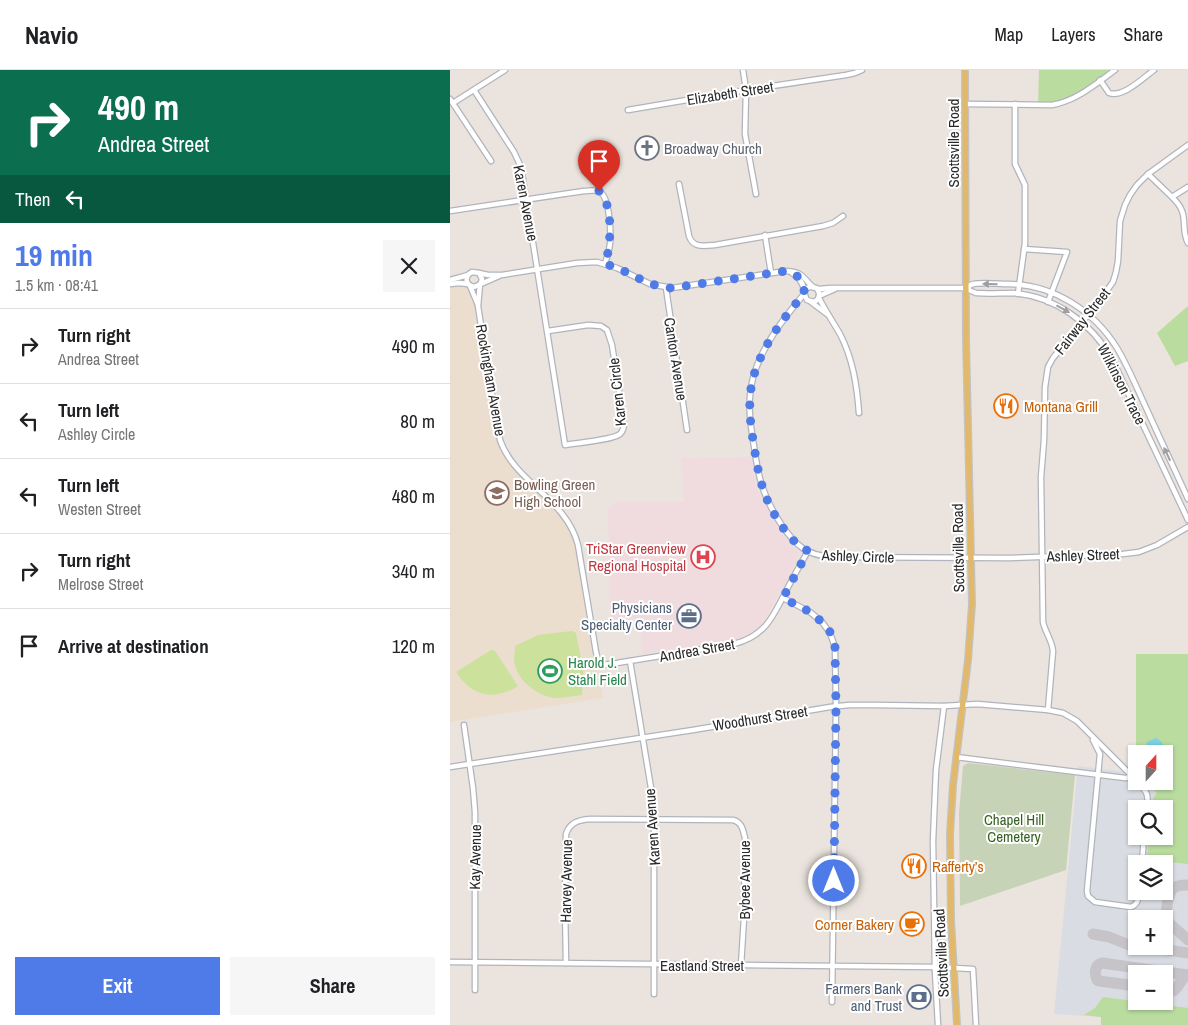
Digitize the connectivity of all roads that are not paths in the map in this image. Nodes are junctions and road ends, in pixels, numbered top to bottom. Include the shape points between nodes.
1 (504, 70) edge
2 (743, 70) edge
3 (862, 70) edge
4 (965, 70) edge
5 (1115, 70) edge
6 (1154, 70) edge
7 (1100, 80) junction
8 (474, 90) junction
9 (746, 90) junction
10 (451, 101) edge
11 (966, 104) junction
12 (1015, 104) junction
13 (628, 110) dead end
14 (1188, 145) edge
15 (491, 161) dead end
16 (1148, 174) junction
17 (601, 178) dead end
18 (679, 184) dead end
19 (1188, 187) edge
20 (598, 191) junction
21 (756, 194) dead end
22 (1172, 197) junction
23 (527, 200) junction
24 (450, 211) edge
25 (843, 216) dead end
26 (765, 236) junction
27 (1188, 243) edge
28 (1024, 249) junction
29 (605, 264) junction
30 (538, 269) junction
31 (790, 271) junction
32 (479, 273) junction
33 (771, 273) junction
34 (468, 275) junction
35 (502, 275) junction
36 (450, 280) edge
37 (450, 284) edge
38 (480, 284) junction
39 (469, 285) junction
40 (1020, 285) junction
41 (666, 288) junction
42 (814, 288) junction
43 (836, 288) junction
44 (966, 288) junction
45 (1051, 292) junction
46 (804, 293) junction
47 (1018, 294) junction
48 (819, 297) junction
49 (810, 302) junction
50 (1048, 302) junction
51 (478, 306) junction
52 (794, 308) junction
53 (827, 314) junction
54 (1088, 315) junction
55 (1082, 322) junction
56 (548, 331) junction
57 (859, 413) dead end
58 (687, 430) dead end
59 (1188, 498) edge
60 (1188, 520) edge
61 (1188, 527) edge
62 (808, 551) junction
63 (971, 557) junction
64 (1043, 557) junction
65 (783, 598) junction
66 (630, 661) junction
67 (599, 664) joint
68 (963, 704) junction
69 (836, 706) junction
70 (944, 706) junction
71 (1048, 710) junction
72 (464, 725) dead end
73 (1090, 734) junction
74 (642, 737) junction
75 (956, 757) junction
76 (470, 764) junction
77 (450, 767) edge
78 (1128, 772) edge
79 (1099, 774) junction
80 (1128, 777) edge
81 (654, 819) junction
82 (1138, 900) edge
83 (450, 962) edge
84 (475, 962) junction
85 (566, 963) junction
86 (654, 964) junction
87 (741, 965) junction
88 (833, 966) junction
89 (935, 967) junction
90 (954, 967) junction
91 (475, 990) dead end
92 (654, 994) dead end
93 (832, 1002) dead end
94 (938, 1025) edge
95 (957, 1025) edge
96 (976, 1025) edge

1 - 8 street
2 - 9 street
3 - 9 street, Elizabeth Street
4 - 11 main road, Scottsville Road
5 - 7 street
6 - 7 street via 1116,94 1108,92
7 - 12 street via 1065,102
8 - 10 street
8 - 23 street, Karen Avenue via 519,162
9 - 13 street, Elizabeth Street
9 - 21 street via 745,134
10 - 15 street
11 - 12 street
11 - 44 main road, Scottsville Road
12 - 28 street via 1015,164 1024,185
14 - 16 street, Fairway Street
16 - 22 street
16 - 54 street, Fairway Street via 1125,205 1119,226 1116,272 1107,291
17 - 20 street
18 - 26 street via 689,236 694,244 704,246
19 - 22 street
20 - 23 street
20 - 29 street via 605,201 610,228
22 - 27 street via 1182,212
23 - 24 street
23 - 30 street, Karen Avenue
25 - 26 street via 823,226
26 - 33 street
28 - 40 street
28 - 45 street via 1067,252
29 - 30 street via 590,262
29 - 41 street
30 - 35 street
30 - 56 street, Karen Circle
31 - 33 street
31 - 42 street via 799,273
31 - 46 street via 801,280
32 - 34 street via 474,271
32 - 35 street
32 - 38 street via 482,277
33 - 41 street
34 - 36 street
34 - 39 street
35 - 38 street
37 - 39 street
38 - 39 street via 476,287
38 - 51 street, Rockingham Avenue
39 - 51 street, Rockingham Avenue
40 -> 44 street, Wilkinson Trace via 974,283
40 - 45 street, Wilkinson Trace
40 - 47 street
41 - 58 street, Canton Avenue
42 - 43 street
42 - 46 street
42 - 48 street
43 - 44 street
43 - 48 street
44 - 47 street, Wilkinson Trace via 974,293
44 - 63 main road, Scottsville Road
45 - 50 street
45 - 54 street, Wilkinson Trace
46 - 49 street
46 - 52 street, Ashley Circle
47 - 50 street, Wilkinson Trace
48 - 49 street
48 - 53 street
49 - 52 street
49 - 53 street
50 -> 55 street, Wilkinson Trace
51 - 67 street, Rockingham Avenue via 500,440 510,459 559,510 574,532
52 - 62 street, Ashley Circle via 759,361 749,407 764,494 791,539
53 - 57 street via 850,357
54 - 55 street, Fairway Street
59 -> 54 street, Wilkinson Trace via 1120,353
55 - 60 street, Wilkinson Trace via 1112,359
55 - 64 street, Fairway Street via 1052,358 1046,374 1041,477
56 - 56 street, Karen Circle via 566,445 622,433 624,423 607,330 588,325
61 - 64 street, Ashley Street via 1157,546 1131,553
62 - 63 street, Ashley Circle via 833,557
62 - 65 street, Andrea Street
63 - 64 street, Ashley Street
63 - 68 main road, Scottsville Road via 971,629
64 - 71 street, Fairway Street via 1043,622 1053,645
65 - 66 street, Andrea Street via 765,627 746,641
65 - 69 street via 814,615 830,632 834,641
66 - 67 street, Andrea Street
66 - 74 street, Karen Avenue
68 - 70 street, Woodhurst Street
68 - 71 street, Woodhurst Street
68 - 75 main road, Scottsville Road
69 - 70 street, Woodhurst Street
69 - 74 street, Woodhurst Street
69 - 88 street
70 - 89 street via 932,841
71 - 73 street, Woodhurst Street via 1077,721
72 - 76 street, Kay Avenue
73 - 78 street, Woodhurst Street
73 - 79 street via 1100,754
74 - 76 street, Woodhurst Street
74 - 81 street, Karen Avenue
75 - 79 street
75 - 90 main road, Scottsville Road via 950,834
76 - 77 street, Woodhurst Street
76 - 84 street, Kay Avenue via 476,812
79 - 80 street
79 - 82 street via 1088,896 1095,902 1131,906
81 - 85 street, Harvey Avenue via 584,820 568,827
81 - 86 street, Karen Avenue
81 - 87 street, Bybee Avenue via 733,820 743,828 745,868
83 - 84 street, Eastland Street
84 - 85 street, Eastland Street
84 - 91 street, Kay Avenue
85 - 86 street, Eastland Street
86 - 87 street, Eastland Street
86 - 92 street, Karen Avenue
87 - 88 street, Eastland Street
88 - 89 street, Eastland Street
88 - 93 street
89 - 90 street, Eastland Street
89 - 94 street
90 - 95 main road, Scottsville Road
90 - 96 street via 973,969

